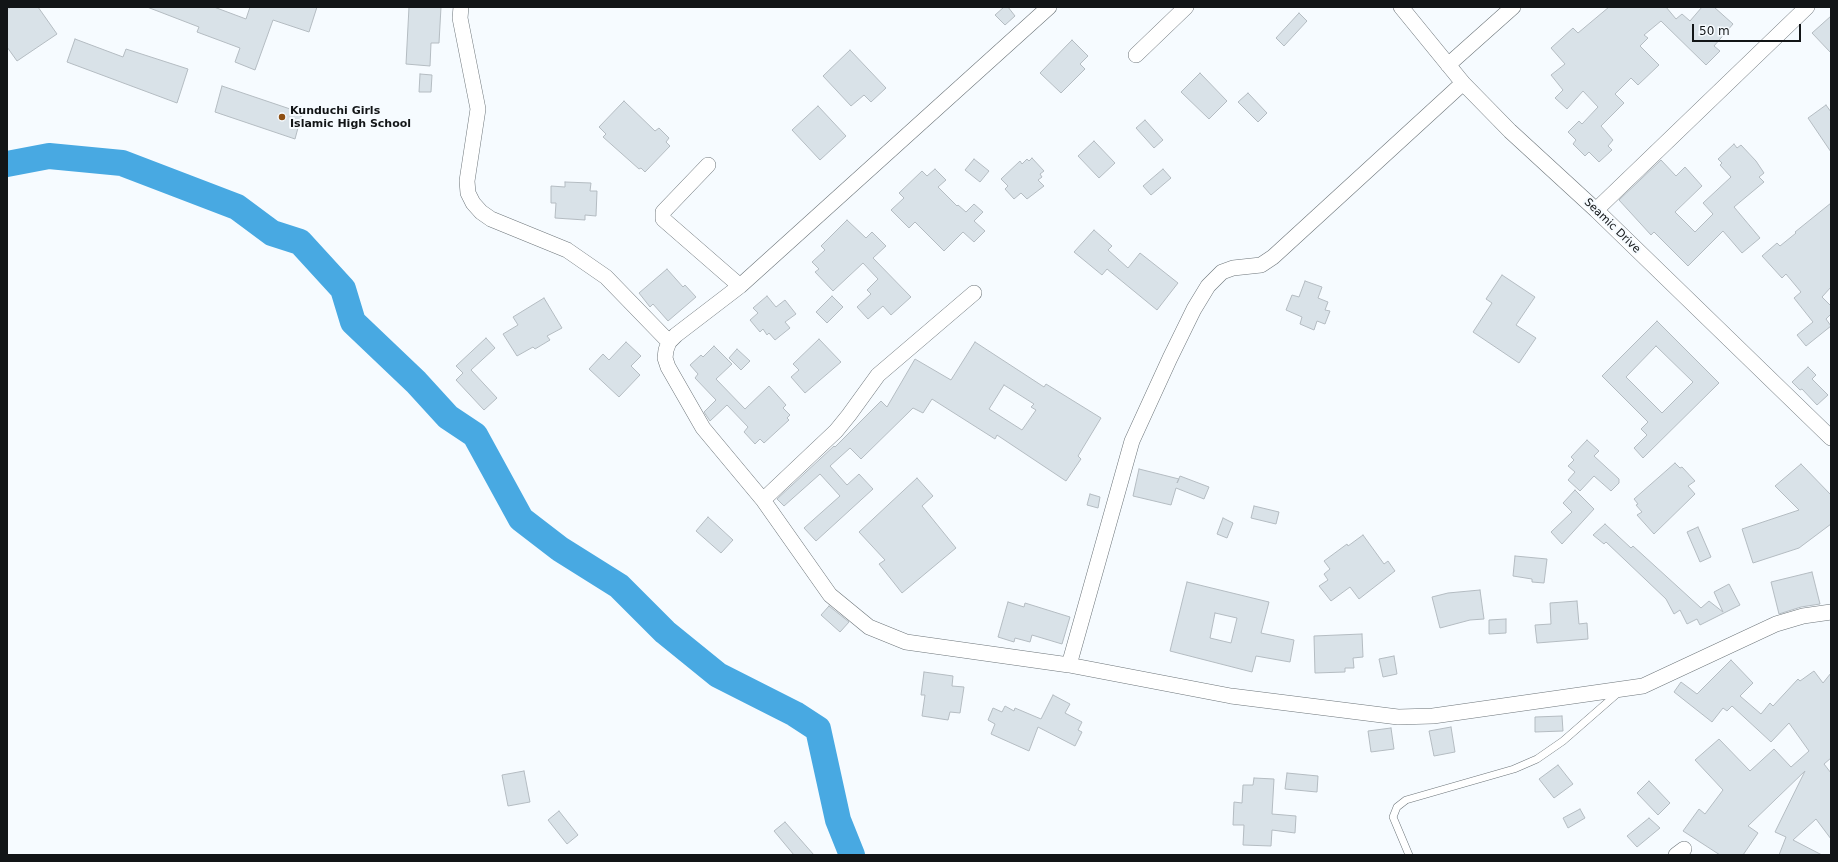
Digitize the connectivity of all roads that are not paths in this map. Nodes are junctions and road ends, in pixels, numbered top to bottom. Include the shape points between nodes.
1 (461, 7) edge
2 (1049, 7) edge
3 (1186, 7) edge
4 (1400, 7) edge
5 (1513, 7) edge
6 (1807, 7) edge
7 (1136, 55) dead end
8 (1448, 65) junction
9 (1463, 83) junction
10 (708, 165) dead end
11 (1596, 210) junction
12 (740, 286) junction
13 (974, 293) dead end
14 (669, 342) junction
15 (1831, 438) edge
16 (763, 500) junction
17 (1831, 612) edge
18 (1070, 665) junction
19 (1623, 689) junction
20 (1409, 855) edge

1 - 14 street via 460,18 478,109 466,181 473,203 491,220 567,250 606,277
2 - 12 street
3 - 7 street
4 - 8 street, Seamic Drive
5 - 8 street
6 - 11 street
8 - 9 street, Seamic Drive
9 - 11 street, Seamic Drive via 1510,131
9 - 18 street via 1273,256 1261,265 1222,272 1208,286 1194,308 1132,441
10 - 12 street via 663,212 663,219
11 - 15 street, Seamic Drive
12 - 14 street via 685,326
13 - 16 street via 878,375 836,431
14 - 16 street via 665,358 668,367 703,428
16 - 18 street via 830,595 869,626 906,642
17 - 19 street via 1803,616 1776,624 1668,675 1642,686
18 - 19 street via 1231,696 1398,717 1433,716
19 - 20 lane via 1537,759 1514,769 1406,800 1397,807 1393,817

